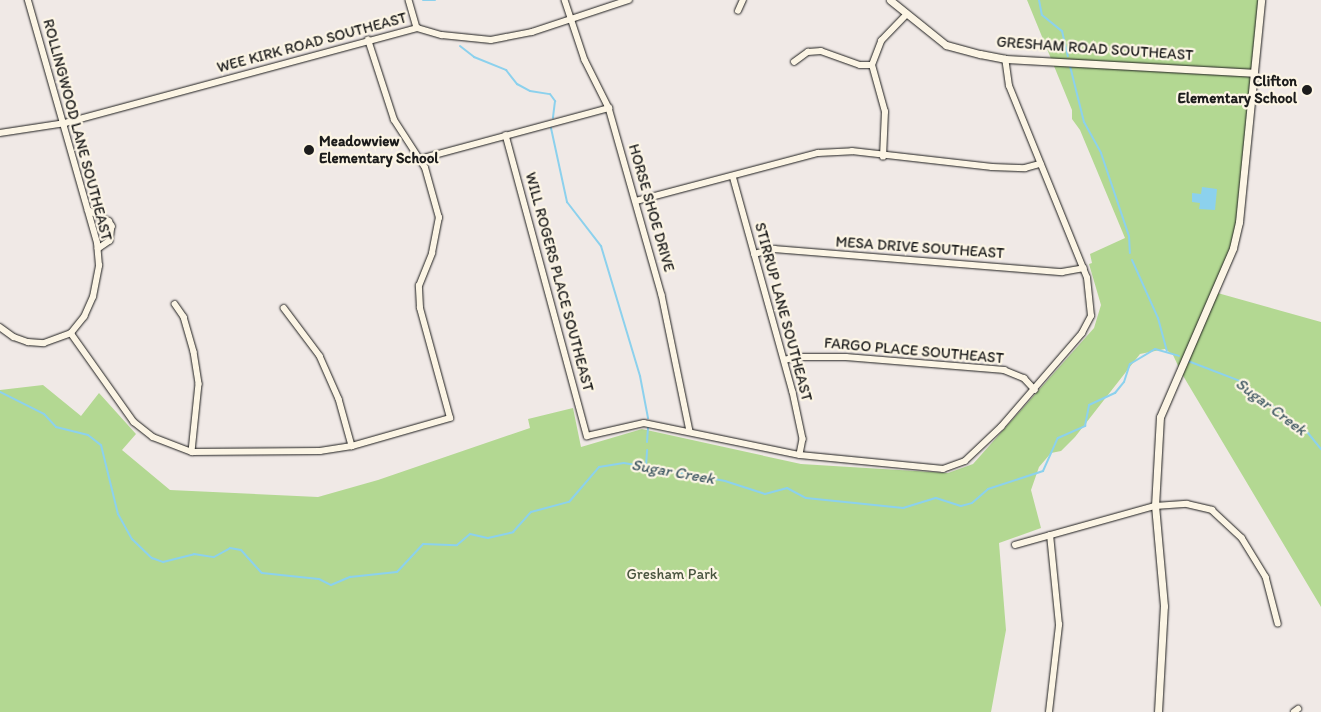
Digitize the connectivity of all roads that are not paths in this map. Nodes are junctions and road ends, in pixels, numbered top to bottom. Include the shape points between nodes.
1 (28, 0) edge
2 (409, 0) edge
3 (565, 0) edge
4 (629, 0) edge
5 (743, 0) edge
6 (890, 0) edge
7 (1261, 0) edge
8 (738, 11) dead end
9 (907, 14) junction
10 (569, 18) junction
11 (417, 28) junction
12 (368, 40) junction
13 (1005, 59) junction
14 (794, 62) dead end
15 (872, 65) junction
16 (1254, 73) junction
17 (609, 108) junction
18 (65, 123) junction
19 (0, 133) edge
20 (506, 135) junction
21 (883, 157) junction
22 (420, 159) junction
23 (1040, 164) junction
24 (733, 176) junction
25 (636, 201) junction
26 (88, 210) junction
27 (98, 249) junction
28 (754, 254) junction
29 (1084, 268) junction
30 (176, 304) dead end
31 (284, 308) dead end
32 (0, 327) edge
33 (71, 333) junction
34 (784, 360) junction
35 (1035, 390) junction
36 (690, 431) junction
37 (352, 446) junction
38 (192, 452) junction
39 (800, 455) junction
40 (1155, 506) junction
41 (1050, 535) junction
42 (1015, 545) dead end
43 (1278, 623) dead end
44 (1049, 712) edge
45 (1158, 712) edge

1 - 18 street, ROLLINGWOOD LANE SOUTHEAST
2 - 11 street
3 - 10 street, HORSE SHOE DRIVE
4 - 10 street, WEE KIRK ROAD SOUTHEAST
5 - 8 street
6 - 9 street, GRESHAM ROAD SOUTHEAST
7 - 16 street
9 - 13 street, GRESHAM ROAD SOUTHEAST via 946,44
9 - 15 street via 882,41
10 - 11 street, WEE KIRK ROAD SOUTHEAST via 532,32 491,40 442,35
10 - 17 street, HORSE SHOE DRIVE
11 - 12 street, WEE KIRK ROAD SOUTHEAST
12 - 18 street, WEE KIRK ROAD SOUTHEAST
12 - 22 street via 394,120
13 - 16 street, GRESHAM ROAD SOUTHEAST
13 - 23 street via 1009,86
14 - 15 street via 808,52 821,51 860,65
15 - 21 street via 885,112
16 - 40 street via 1240,222 1233,248 1160,417
17 - 20 street
17 - 25 street, HORSE SHOE DRIVE
18 - 19 street, WEE KIRK ROAD SOUTHEAST
18 - 26 street, ROLLINGWOOD LANE SOUTHEAST
20 - 22 street
20 - 36 street, WILL ROGERS PLACE SOUTHEAST via 587,436 644,422
21 - 23 street via 992,167 1025,168
21 - 24 street via 852,151 818,153
22 - 37 street via 438,218 432,253 419,286 420,308 450,418
23 - 29 street
24 - 25 street
24 - 28 street, STIRRUP LANE SOUTHEAST
25 - 36 street, HORSE SHOE DRIVE via 662,295
26 - 27 street, ROLLINGWOOD LANE SOUTHEAST
26 - 27 street via 112,226 110,241
27 - 33 street, ROLLINGWOOD LANE SOUTHEAST via 93,297 84,317
28 - 29 street, MESA DRIVE SOUTHEAST via 774,249 1062,272
28 - 34 street, STIRRUP LANE SOUTHEAST
29 - 35 street via 1091,298 1087,325
30 - 38 street via 184,317 199,384
31 - 37 street via 320,356 339,399
32 - 33 street via 28,342 44,343
33 - 38 street via 134,422 153,437
34 - 35 street, FARGO PLACE SOUTHEAST via 846,357 1004,370 1024,378
34 - 39 street, STIRRUP LANE SOUTHEAST via 800,425
35 - 39 street via 979,449 956,466 918,467
36 - 39 street
37 - 38 street via 300,452
40 - 41 street
40 - 43 street via 1187,504 1212,510 1242,538 1270,584
40 - 45 street via 1164,606
41 - 42 street
41 - 44 street via 1059,625

